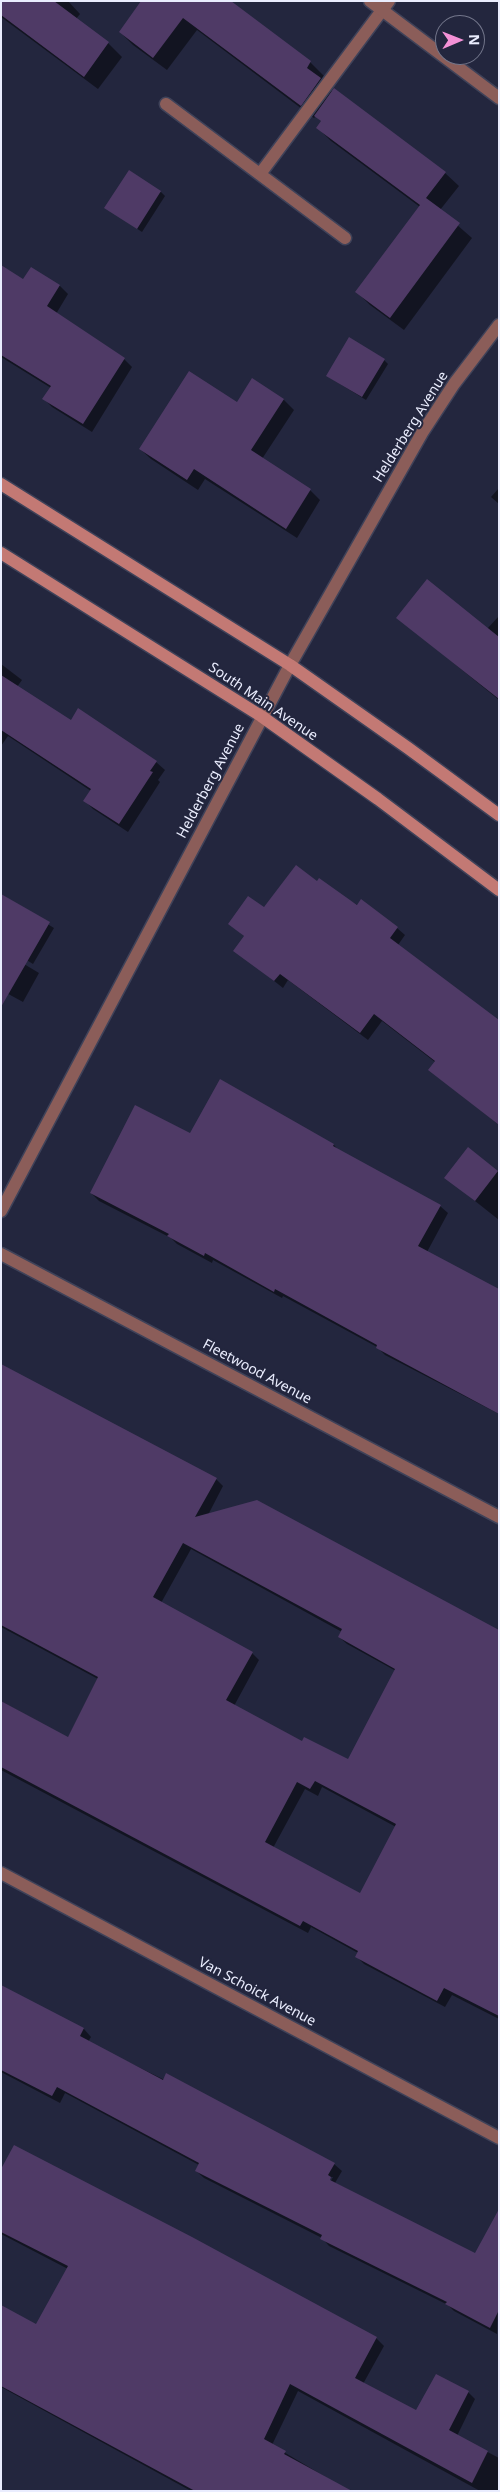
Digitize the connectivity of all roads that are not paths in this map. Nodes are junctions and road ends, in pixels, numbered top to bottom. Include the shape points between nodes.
1 (370, 1) edge
2 (385, 6) edge
3 (499, 98) edge
4 (166, 104) dead end
5 (260, 174) junction
6 (345, 238) dead end
7 (499, 325) edge
8 (1, 484) edge
9 (1, 553) edge
10 (290, 665) junction
11 (262, 716) junction
12 (499, 815) edge
13 (499, 890) edge
14 (1, 1211) edge
15 (1, 1254) edge
16 (499, 1517) edge
17 (1, 1873) edge
18 (499, 2138) edge

1 - 2 street
2 - 3 street
2 - 5 street
4 - 5 street
5 - 6 street
7 - 10 street, Helderberg Avenue via 422,433
8 - 10 street
9 - 11 street, South Main Avenue
10 - 11 street, Helderberg Avenue
10 - 12 street
11 - 13 street, South Main Avenue via 378,798
11 - 14 street, Helderberg Avenue
15 - 16 street, Fleetwood Avenue
17 - 18 street, Van Schoick Avenue

